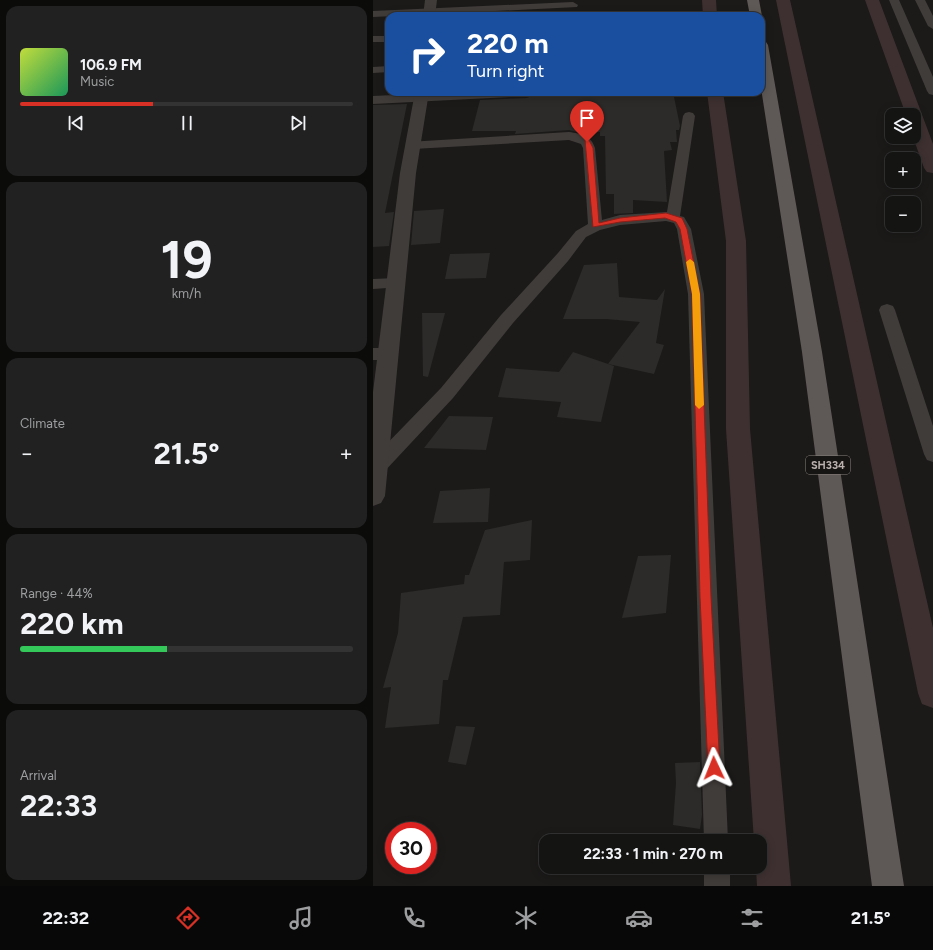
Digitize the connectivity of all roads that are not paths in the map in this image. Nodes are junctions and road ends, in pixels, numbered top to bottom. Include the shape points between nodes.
1 (753, 0) edge
2 (895, 0) edge
3 (920, 0) edge
4 (573, 5) dead end
5 (430, 9) edge
6 (396, 12) edge
7 (755, 12) edge
8 (385, 13) edge
9 (373, 14) edge
10 (933, 26) edge
11 (373, 39) edge
12 (385, 39) edge
13 (385, 69) edge
14 (373, 70) edge
15 (765, 70) edge
16 (933, 91) edge
17 (412, 96) edge
18 (422, 96) edge
19 (373, 100) edge
20 (689, 116) dead end
21 (413, 145) junction
22 (673, 217) junction
23 (595, 226) junction
24 (396, 283) junction
25 (373, 284) edge
26 (887, 310) dead end
27 (381, 354) edge
28 (933, 454) edge
29 (375, 468) junction
30 (373, 496) edge
31 (716, 834) edge
32 (717, 874) edge
33 (717, 886) edge
34 (888, 886) edge

1 - 7 main road
2 - 16 street
3 - 10 street
4 - 5 street
5 - 6 street
8 - 9 street
11 - 12 street
13 - 14 street
15 - 34 main road, SH334 via 813,360
17 - 19 street
18 - 21 street
20 - 22 street
21 - 23 street via 569,136 580,138 587,142 589,148
21 - 24 street
22 - 23 street via 620,220
22 - 31 street via 679,220 684,229 696,294
23 - 29 street via 581,234 447,393
24 - 25 street
24 - 27 street
26 - 28 street
27 - 29 street
29 - 30 street
32 - 33 street

